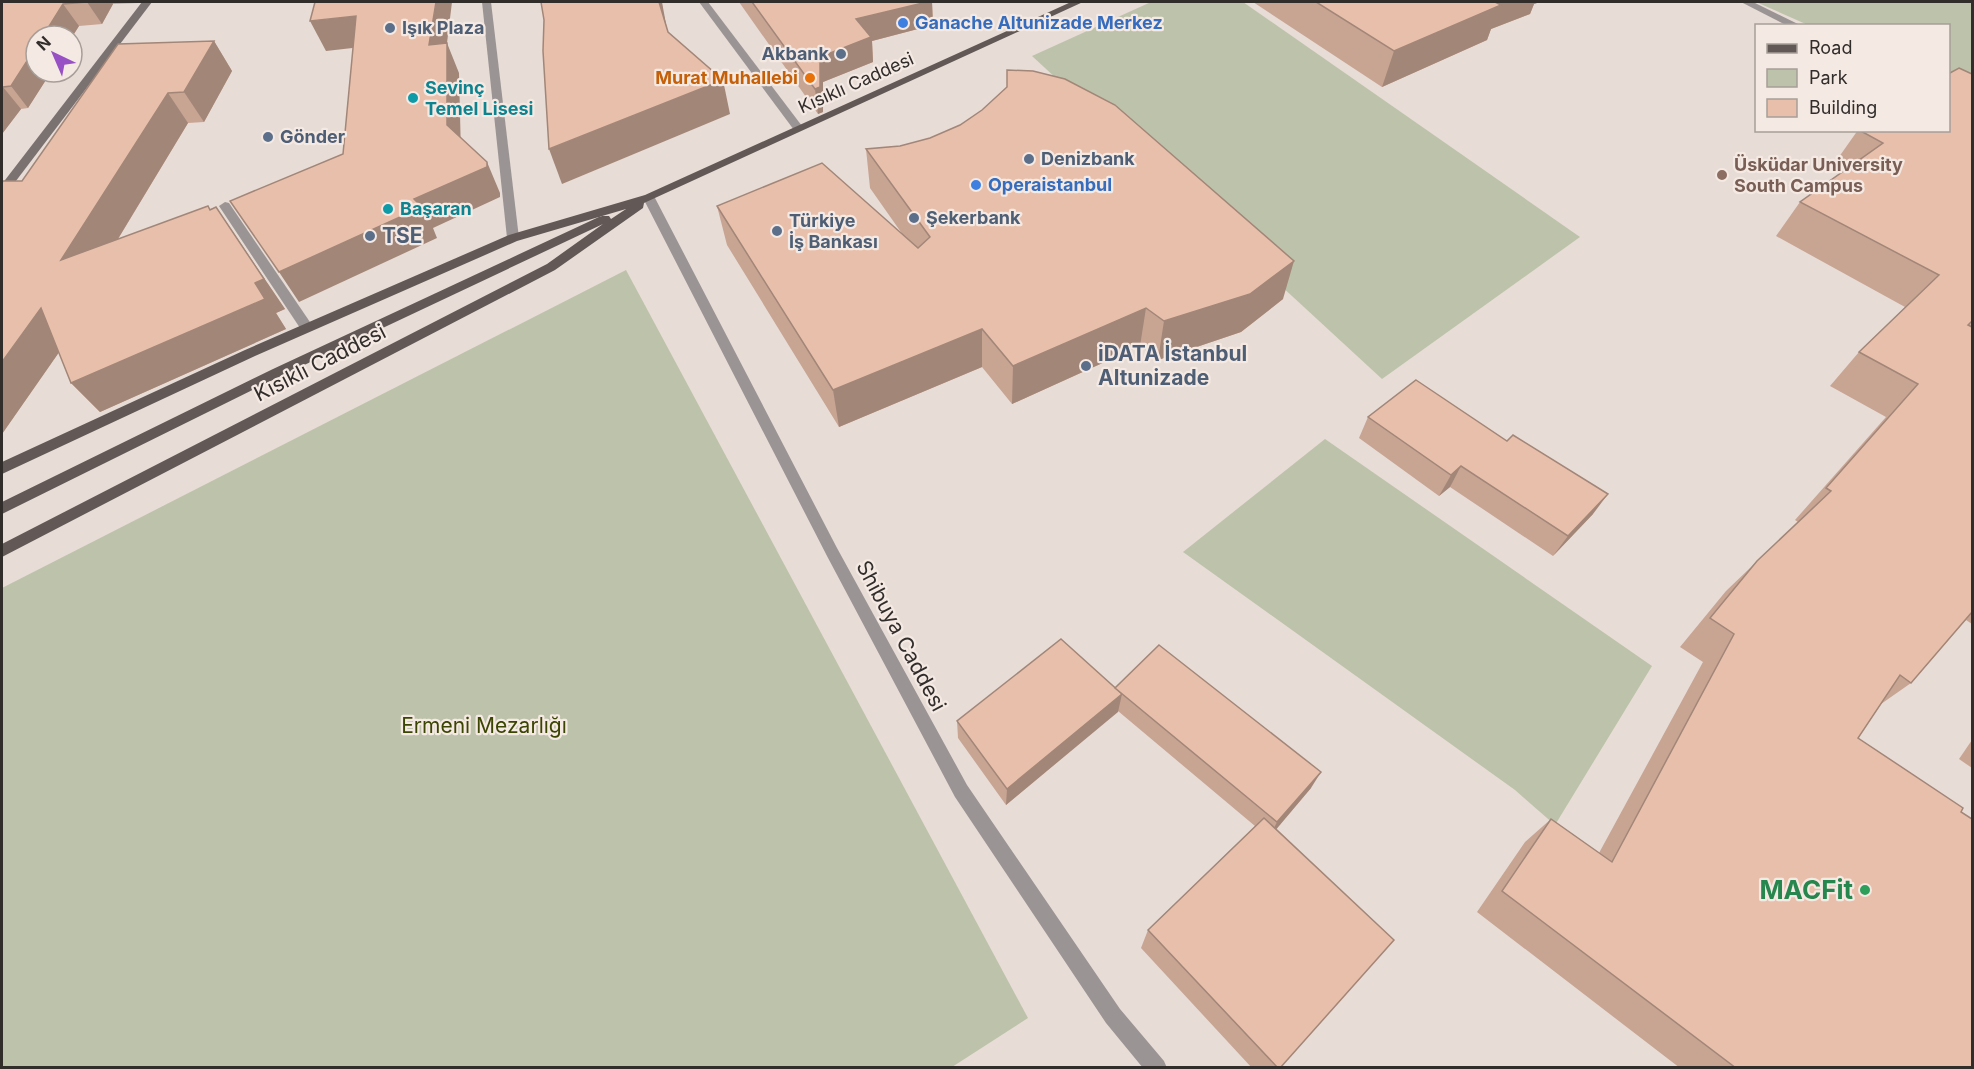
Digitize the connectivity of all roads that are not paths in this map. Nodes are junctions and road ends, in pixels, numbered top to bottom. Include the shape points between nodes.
1 (147, 2) edge
2 (486, 2) edge
3 (703, 2) edge
4 (1078, 2) edge
5 (1746, 2) edge
6 (1793, 24) edge
7 (798, 128) junction
8 (2, 191) edge
9 (649, 198) junction
10 (225, 206) dead end
11 (513, 238) junction
12 (307, 328) junction
13 (2, 468) edge
14 (2, 508) edge
15 (2, 551) edge
16 (1157, 1068) edge

1 - 8 main road
2 - 11 street
3 - 7 street
4 - 7 main road, Kısıklı Caddesi
5 - 6 street
7 - 9 main road, Kısıklı Caddesi
9 - 11 main road, Kısıklı Caddesi
9 - 14 main road via 278,372
9 - 15 main road, Kısıklı Caddesi via 551,267
9 - 16 street, Shibuya Caddesi via 962,792 1113,1016
10 - 12 street
11 - 12 main road, Kısıklı Caddesi
12 - 13 main road, Kısıklı Caddesi

